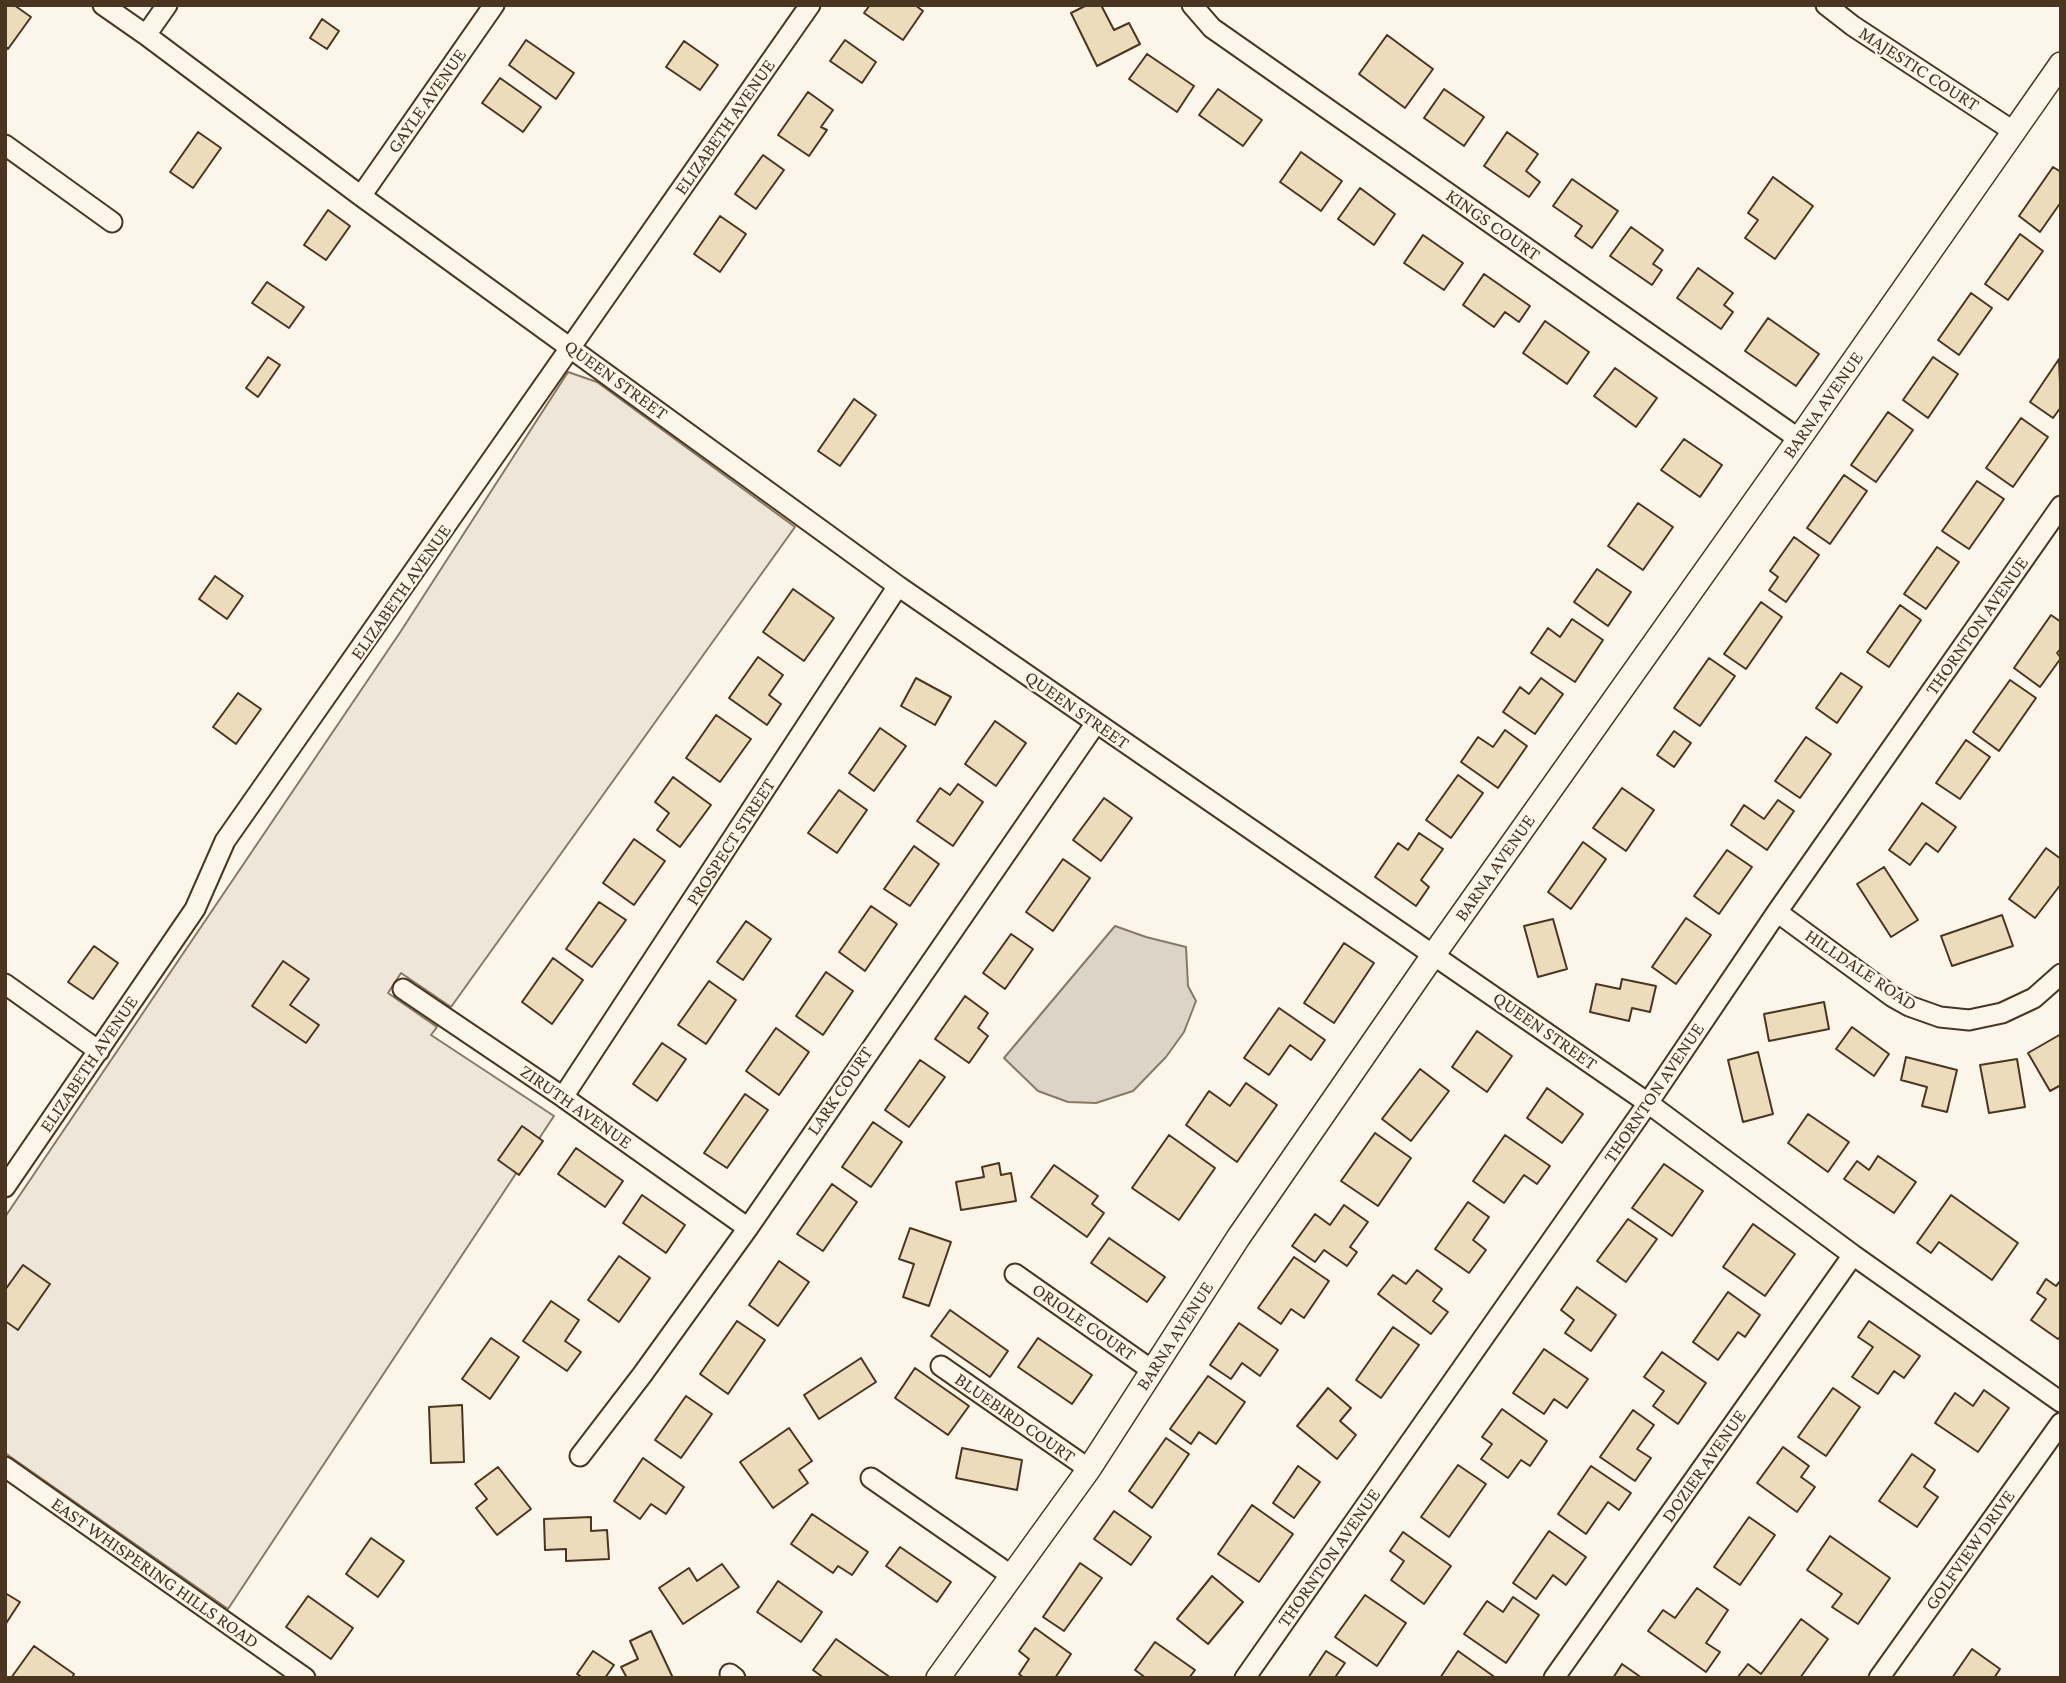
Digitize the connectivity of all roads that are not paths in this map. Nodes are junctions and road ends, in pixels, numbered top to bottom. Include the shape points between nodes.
1 (103, 5) edge
2 (167, 5) edge
3 (494, 5) edge
4 (810, 5) edge
5 (1192, 5) edge
6 (1826, 5) edge
7 (146, 35) junction
8 (2061, 64) edge
9 (2013, 131) junction
10 (5, 145) edge
11 (361, 196) junction
12 (111, 222) dead end
13 (572, 348) junction
14 (1799, 439) junction
15 (2061, 506) edge
16 (898, 586) junction
17 (1096, 723) junction
18 (1777, 912) junction
19 (1434, 954) junction
20 (2061, 974) edge
21 (5, 984) edge
22 (403, 989) dead end
23 (99, 1051) junction
24 (563, 1097) junction
25 (1648, 1103) junction
26 (5, 1187) edge
27 (748, 1228) junction
28 (1853, 1255) junction
29 (1015, 1274) dead end
30 (941, 1366) dead end
31 (1153, 1371) junction
32 (2061, 1402) edge
33 (2061, 1423) edge
34 (580, 1456) dead end
35 (5, 1467) edge
36 (1089, 1469) junction
37 (871, 1478) dead end
38 (1012, 1576) junction
39 (305, 1678) edge
40 (939, 1678) edge
41 (1245, 1678) edge
42 (1554, 1678) edge
43 (1879, 1678) edge

1 - 7 street, QUEEN STREET
2 - 7 street
3 - 11 street, GAYLE AVENUE
4 - 13 street, ELIZABETH AVENUE
5 - 14 street, KINGS COURT via 1212,28
6 - 9 street, MAJESTIC COURT
7 - 11 street, QUEEN STREET
8 - 9 street, BARNA AVENUE
9 - 14 street, BARNA AVENUE
10 - 12 street
11 - 13 street, QUEEN STREET
13 - 16 street, QUEEN STREET
13 - 23 street, ELIZABETH AVENUE via 225,841 195,909
14 - 19 street, BARNA AVENUE
15 - 18 street, THORNTON AVENUE
16 - 17 street, QUEEN STREET
16 - 24 street, PROSPECT STREET
17 - 19 street, QUEEN STREET
17 - 27 street, LARK COURT
18 - 20 street, HILLDALE ROAD via 1893,996 1940,1017 1969,1020 2002,1013 2034,998
18 - 25 street, THORNTON AVENUE
19 - 25 street, QUEEN STREET
19 - 31 street, BARNA AVENUE via 1238,1238
21 - 23 street
22 - 24 street, ZIRUTH AVENUE
23 - 26 street, ELIZABETH AVENUE
24 - 27 street, ZIRUTH AVENUE
25 - 28 street, QUEEN STREET
25 - 41 street, THORNTON AVENUE
27 - 34 street, LARK COURT
28 - 32 street, QUEEN STREET
28 - 42 street, DOZIER AVENUE
29 - 31 street, ORIOLE COURT
30 - 36 street, BLUEBIRD COURT
31 - 36 street, BARNA AVENUE
33 - 43 street, GOLFVIEW DRIVE
35 - 39 street, EAST WHISPERING HILLS ROAD
36 - 38 street, BARNA AVENUE
37 - 38 street
38 - 40 street, BARNA AVENUE

